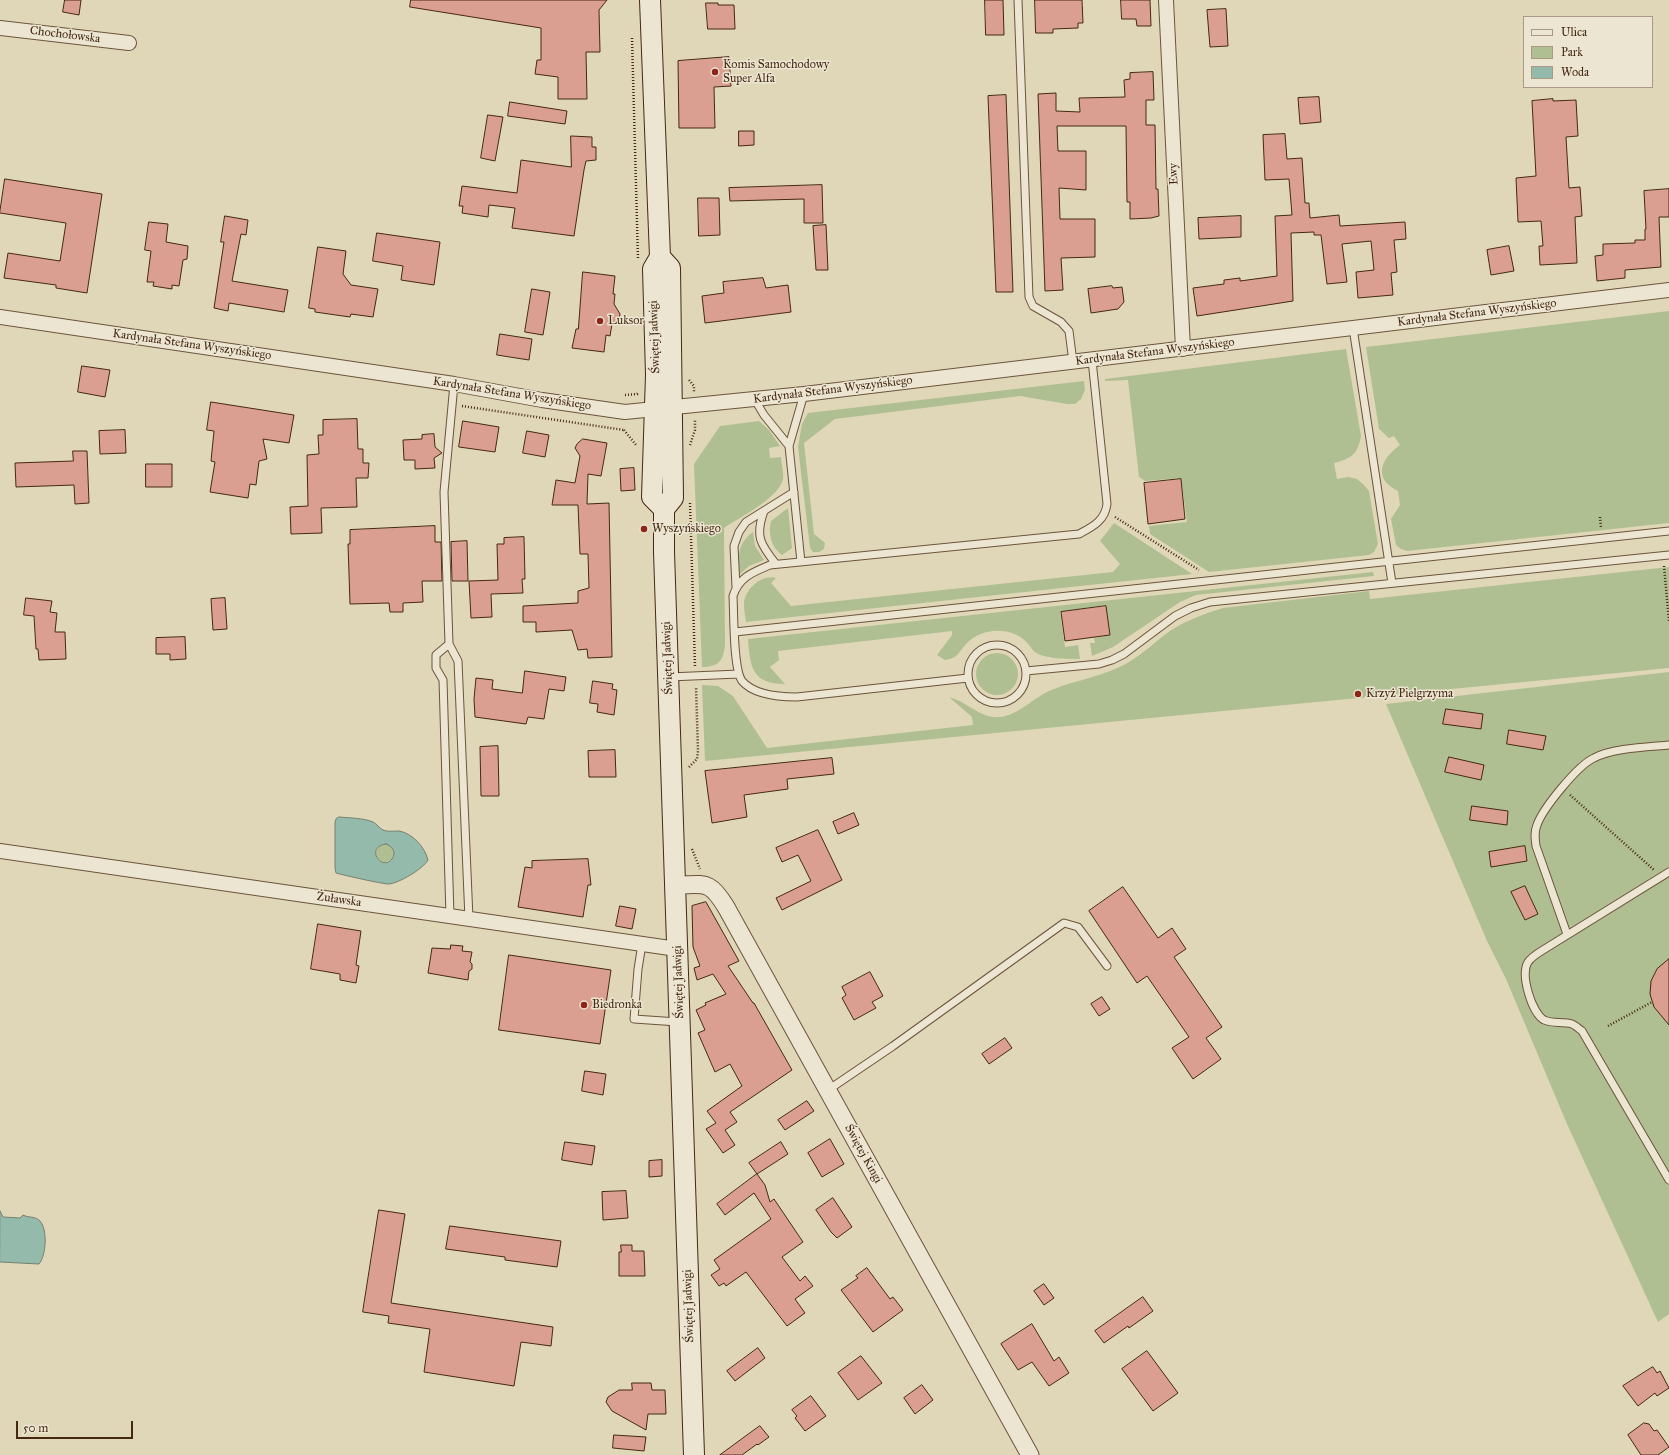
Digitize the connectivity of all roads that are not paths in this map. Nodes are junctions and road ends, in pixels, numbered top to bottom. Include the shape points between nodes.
1 (650, 0) edge
2 (1018, 0) edge
3 (1166, 0) edge
4 (0, 28) edge
5 (130, 43) dead end
6 (1669, 290) edge
7 (0, 317) edge
8 (1353, 328) junction
9 (1183, 349) junction
10 (1092, 360) junction
11 (1073, 362) junction
12 (454, 384) junction
13 (804, 394) junction
14 (755, 400) junction
15 (664, 409) junction
16 (789, 446) junction
17 (794, 492) junction
18 (764, 510) junction
19 (1669, 531) edge
20 (1666, 555) edge
21 (1389, 561) junction
22 (801, 562) junction
23 (776, 564) junction
24 (1392, 583) junction
25 (736, 587) junction
26 (735, 632) junction
27 (449, 644) junction
28 (1026, 671) junction
29 (739, 674) junction
30 (668, 677) junction
31 (968, 678) junction
32 (1669, 745) edge
33 (0, 851) edge
34 (1669, 872) edge
35 (675, 885) junction
36 (450, 916) junction
37 (470, 919) junction
38 (1567, 934) junction
39 (642, 944) junction
40 (678, 949) junction
41 (1107, 966) dead end
42 (680, 1022) junction
43 (828, 1090) junction
44 (1669, 1180) edge
45 (694, 1455) edge
46 (1030, 1455) edge

1 - 15 main road, Świętej Jadwigi via 660,257 670,268
2 - 11 lane via 1029,297 1033,306 1061,322 1069,331
3 - 9 street, Ewy
4 - 5 street, Chochołowska
6 - 8 street, Kardynała Stefana Wyszyńskiego
7 - 12 street, Kardynała Stefana Wyszyńskiego
8 - 9 street, Kardynała Stefana Wyszyńskiego
8 - 21 lane
9 - 10 street, Kardynała Stefana Wyszyńskiego
10 - 11 street, Kardynała Stefana Wyszyńskiego
10 - 22 lane via 1107,504 1106,512 1099,523 1079,534
11 - 13 street, Kardynała Stefana Wyszyńskiego
12 - 15 street, Kardynała Stefana Wyszyńskiego via 625,412
12 - 27 lane via 444,492
13 - 14 street, Kardynała Stefana Wyszyńskiego
13 - 16 lane
14 - 15 street, Kardynała Stefana Wyszyńskiego
14 - 16 lane
15 - 30 main road, Świętej Jadwigi via 673,498 664,509
16 - 17 lane
17 - 18 lane
17 - 22 lane
18 - 23 lane via 759,534 762,544
18 - 25 lane via 746,522 739,532 734,546
19 - 21 lane
20 - 24 lane
21 - 24 lane
21 - 26 lane
22 - 23 lane
23 - 25 lane via 747,575
24 - 28 lane via 1210,602 1175,616 1112,660 1099,664
25 - 26 lane via 733,596
26 - 29 lane
27 - 36 lane via 436,655 436,668 443,680
27 - 37 lane via 458,662
28 - 31 lane via 1026,680 1020,692 1009,701 1001,703 983,700 973,690
28 - 31 lane via 1018,654 1002,646 993,646 977,653 970,665
29 - 30 lane
29 - 31 lane via 742,681 751,688 776,697 797,697
30 - 35 main road, Świętej Jadwigi
32 - 38 lane via 1624,750 1595,757 1583,764 1542,815 1537,825 1536,846
33 - 36 street, Żuławska
34 - 38 lane
35 - 40 main road, Świętej Jadwigi
35 - 43 street, Świętej Kingi via 702,884 716,891
36 - 37 street, Żuławska
37 - 39 street, Żuławska
38 - 44 lane via 1528,962 1525,973 1531,1000 1542,1019 1572,1024 1582,1031
39 - 40 street, Żuławska
39 - 42 lane via 634,1018
40 - 42 main road, Świętej Jadwigi
41 - 43 lane via 1078,927 1064,923
42 - 45 main road, Świętej Jadwigi
43 - 46 street, Świętej Kingi

